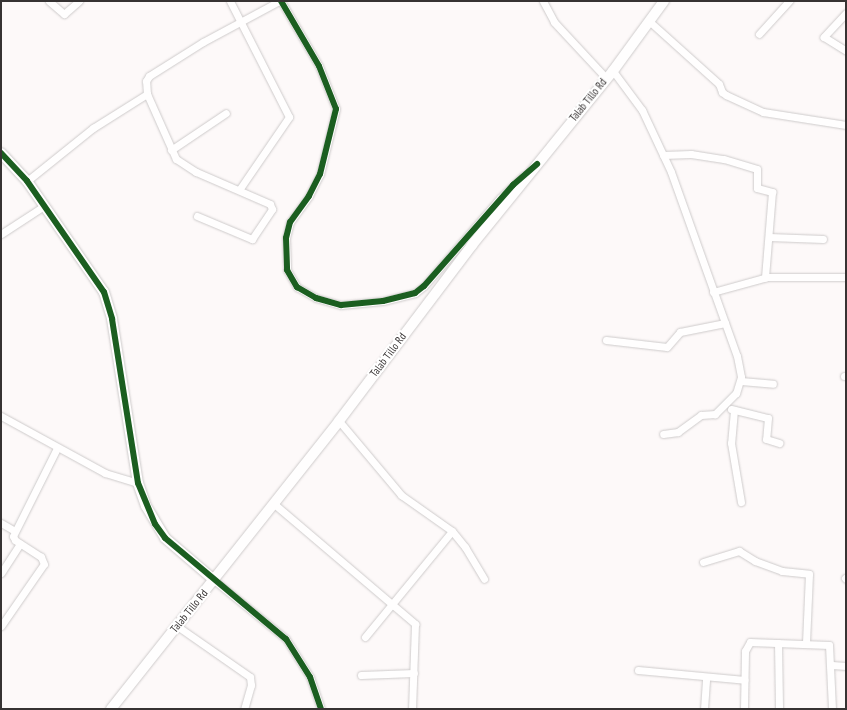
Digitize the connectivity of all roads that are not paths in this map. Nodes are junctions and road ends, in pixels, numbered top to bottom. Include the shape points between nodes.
1 (49, 1) edge
2 (79, 1) edge
3 (230, 1) edge
4 (543, 1) edge
5 (664, 1) edge
6 (789, 1) edge
7 (278, 3) edge
8 (846, 13) edge
9 (649, 21) junction
10 (241, 22) junction
11 (759, 34) dead end
12 (846, 51) edge
13 (609, 75) junction
14 (147, 94) junction
15 (226, 113) dead end
16 (846, 125) edge
17 (171, 150) junction
18 (1, 153) edge
19 (663, 155) junction
20 (537, 164) junction
21 (27, 181) junction
22 (239, 190) junction
23 (44, 206) junction
24 (197, 216) dead end
25 (1, 234) edge
26 (769, 237) junction
27 (823, 239) dead end
28 (846, 277) edge
29 (765, 278) junction
30 (713, 292) junction
31 (725, 323) junction
32 (606, 340) dead end
33 (741, 381) junction
34 (773, 384) dead end
35 (723, 407) junction
36 (734, 410) junction
37 (1, 416) edge
38 (339, 421) junction
39 (664, 434) dead end
40 (779, 443) dead end
41 (57, 448) junction
42 (138, 483) junction
43 (741, 502) dead end
44 (273, 503) junction
45 (1, 523) edge
46 (15, 531) junction
47 (452, 531) junction
48 (20, 544) junction
49 (703, 562) dead end
50 (1, 573) edge
51 (484, 579) dead end
52 (214, 580) junction
53 (393, 603) junction
54 (1, 626) edge
55 (177, 626) junction
56 (365, 637) dead end
57 (778, 643) junction
58 (806, 644) junction
59 (832, 665) junction
60 (846, 666) edge
61 (638, 670) dead end
62 (414, 673) junction
63 (361, 675) dead end
64 (706, 677) junction
65 (745, 680) junction
66 (111, 709) edge
67 (244, 709) edge
68 (321, 709) edge
69 (412, 709) edge
70 (704, 709) edge
71 (744, 709) edge
72 (779, 709) edge
73 (832, 709) edge

1 - 2 street via 64,14
3 - 10 street
4 - 13 street via 554,22
5 - 9 main road, Talab Tillo Rd
6 - 11 street
7 - 10 street
7 - 20 street via 319,66 336,109 320,174 309,196 290,222 286,238 287,270 297,287 316,298 341,305 383,301 415,293 424,286 508,189
8 - 12 street via 824,37
9 - 13 main road, Talab Tillo Rd
9 - 16 street via 719,84 726,95 763,112
10 - 14 street via 149,76 145,85
10 - 22 street via 289,117
13 - 19 street via 638,104
13 - 20 main road, Talab Tillo Rd
14 - 17 street
14 - 21 street via 92,128
15 - 17 street
17 - 22 street via 186,167
18 - 21 main road
19 - 26 street via 690,154 754,167 758,171 757,188 772,192
19 - 30 street via 687,211
20 - 38 main road, Talab Tillo Rd via 420,312
21 - 23 main road
22 - 24 street via 271,206 254,238 249,239
23 - 25 street
23 - 42 main road via 100,284 107,299
26 - 27 street
26 - 29 street
28 - 29 street
29 - 30 street
30 - 31 street
31 - 32 street via 680,332 667,347
31 - 33 street via 737,356
33 - 34 street
33 - 35 street via 736,393
35 - 36 street
35 - 39 street via 712,416 701,415 678,432
36 - 40 street via 768,418 766,439
36 - 43 street via 731,443
37 - 41 street
38 - 44 main road, Talab Tillo Rd
38 - 47 street via 401,496
41 - 42 street via 105,473
41 - 46 street
42 - 52 main road via 155,524 165,538
44 - 52 main road, Talab Tillo Rd
44 - 53 street
45 - 46 street
46 - 48 street via 13,538
47 - 51 street
47 - 53 street
48 - 50 street
48 - 54 street via 41,557 44,564
49 - 58 street via 739,551 782,571 809,574
52 - 55 main road, Talab Tillo Rd
52 - 68 street via 286,639 310,677
53 - 56 street
53 - 62 street via 415,624
55 - 66 main road, Talab Tillo Rd
55 - 67 street via 250,677 252,682
57 - 58 street
57 - 65 street via 748,644
57 - 72 street
58 - 59 street via 830,646
59 - 60 street
59 - 73 street
61 - 64 street
62 - 63 street
62 - 69 street
64 - 65 street
64 - 70 street
65 - 71 street

